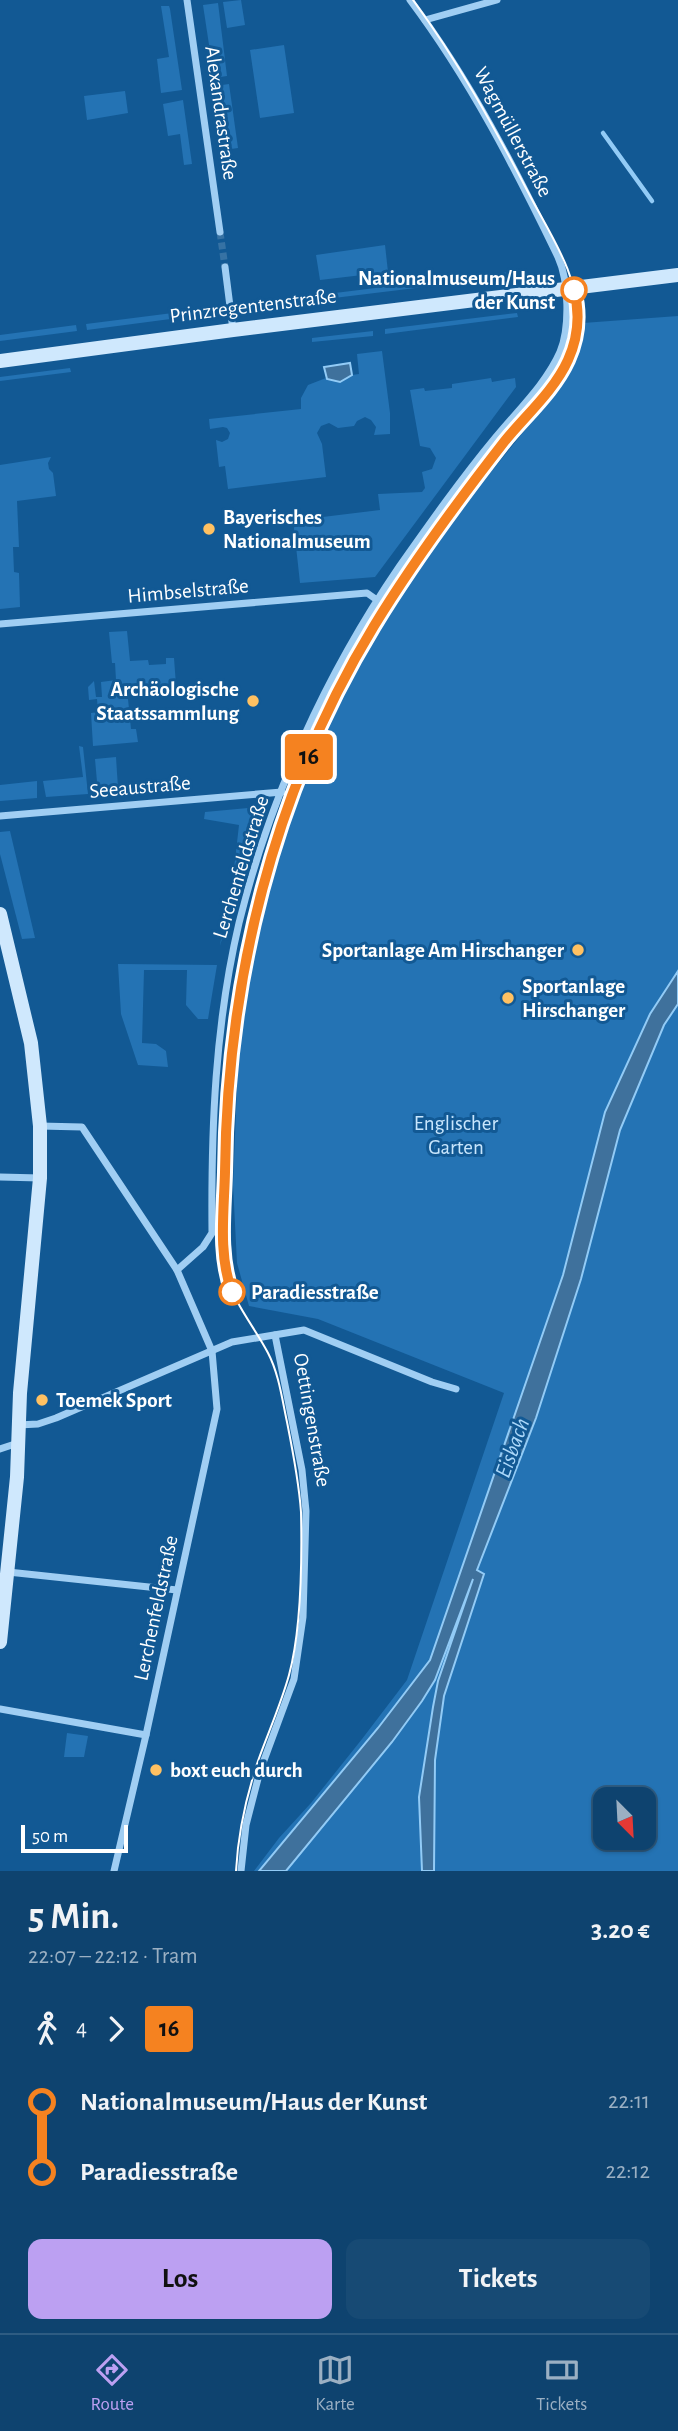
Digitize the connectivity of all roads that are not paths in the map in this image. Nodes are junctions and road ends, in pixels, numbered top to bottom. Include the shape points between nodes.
1 (187, 0) edge
2 (410, 0) edge
3 (497, 0) edge
4 (425, 20) junction
5 (220, 232) tunnel mouth
6 (225, 267) tunnel mouth
7 (678, 275) edge
8 (565, 290) junction
9 (233, 330) junction
10 (0, 361) edge
11 (377, 600) junction
12 (0, 624) edge
13 (282, 792) junction
14 (0, 817) edge
15 (0, 914) edge
16 (40, 1126) junction
17 (0, 1177) edge
18 (40, 1178) junction
19 (177, 1269) junction
20 (275, 1335) junction
21 (212, 1351) junction
22 (456, 1389) dead end
23 (19, 1425) junction
24 (18, 1443) junction
25 (0, 1448) edge
26 (7, 1572) junction
27 (177, 1590) junction
28 (0, 1642) edge
29 (0, 1709) edge
30 (146, 1735) junction
31 (114, 1871) edge
32 (241, 1871) edge

1 - 5 street, Alexandrastraße
2 - 4 street, Wagmüllerstraße
3 - 4 street
4 - 8 street, Wagmüllerstraße via 460,70 505,150 563,268
6 - 9 street
7 - 8 main road, Prinzregentenstraße
8 - 9 main road, Prinzregentenstraße
8 - 11 street, Lerchenfeldstraße via 564,339 550,368 461,481
9 - 10 main road, Prinzregentenstraße
11 - 12 street, Himbselstraße via 367,593
11 - 13 street, Lerchenfeldstraße via 326,691
13 - 14 street, Seeaustraße
13 - 19 street, Lerchenfeldstraße via 248,891 226,994 214,1098 212,1233
15 - 16 main road via 31,1043
16 - 18 main road
16 - 19 street via 82,1127
17 - 18 street
18 - 23 main road
19 - 21 street
20 - 21 street, Oettingenstraße via 232,1342
20 - 22 street via 304,1330
20 - 32 street, Oettingenstraße via 302,1470 306,1511 303,1617 294,1679 260,1771 246,1825
21 - 23 street via 47,1422
21 - 27 street, Lerchenfeldstraße via 217,1409
23 - 24 main road
24 - 25 street
24 - 26 main road
26 - 27 street
26 - 28 main road
27 - 30 street, Lerchenfeldstraße
29 - 30 street
30 - 31 street, Lerchenfeldstraße

